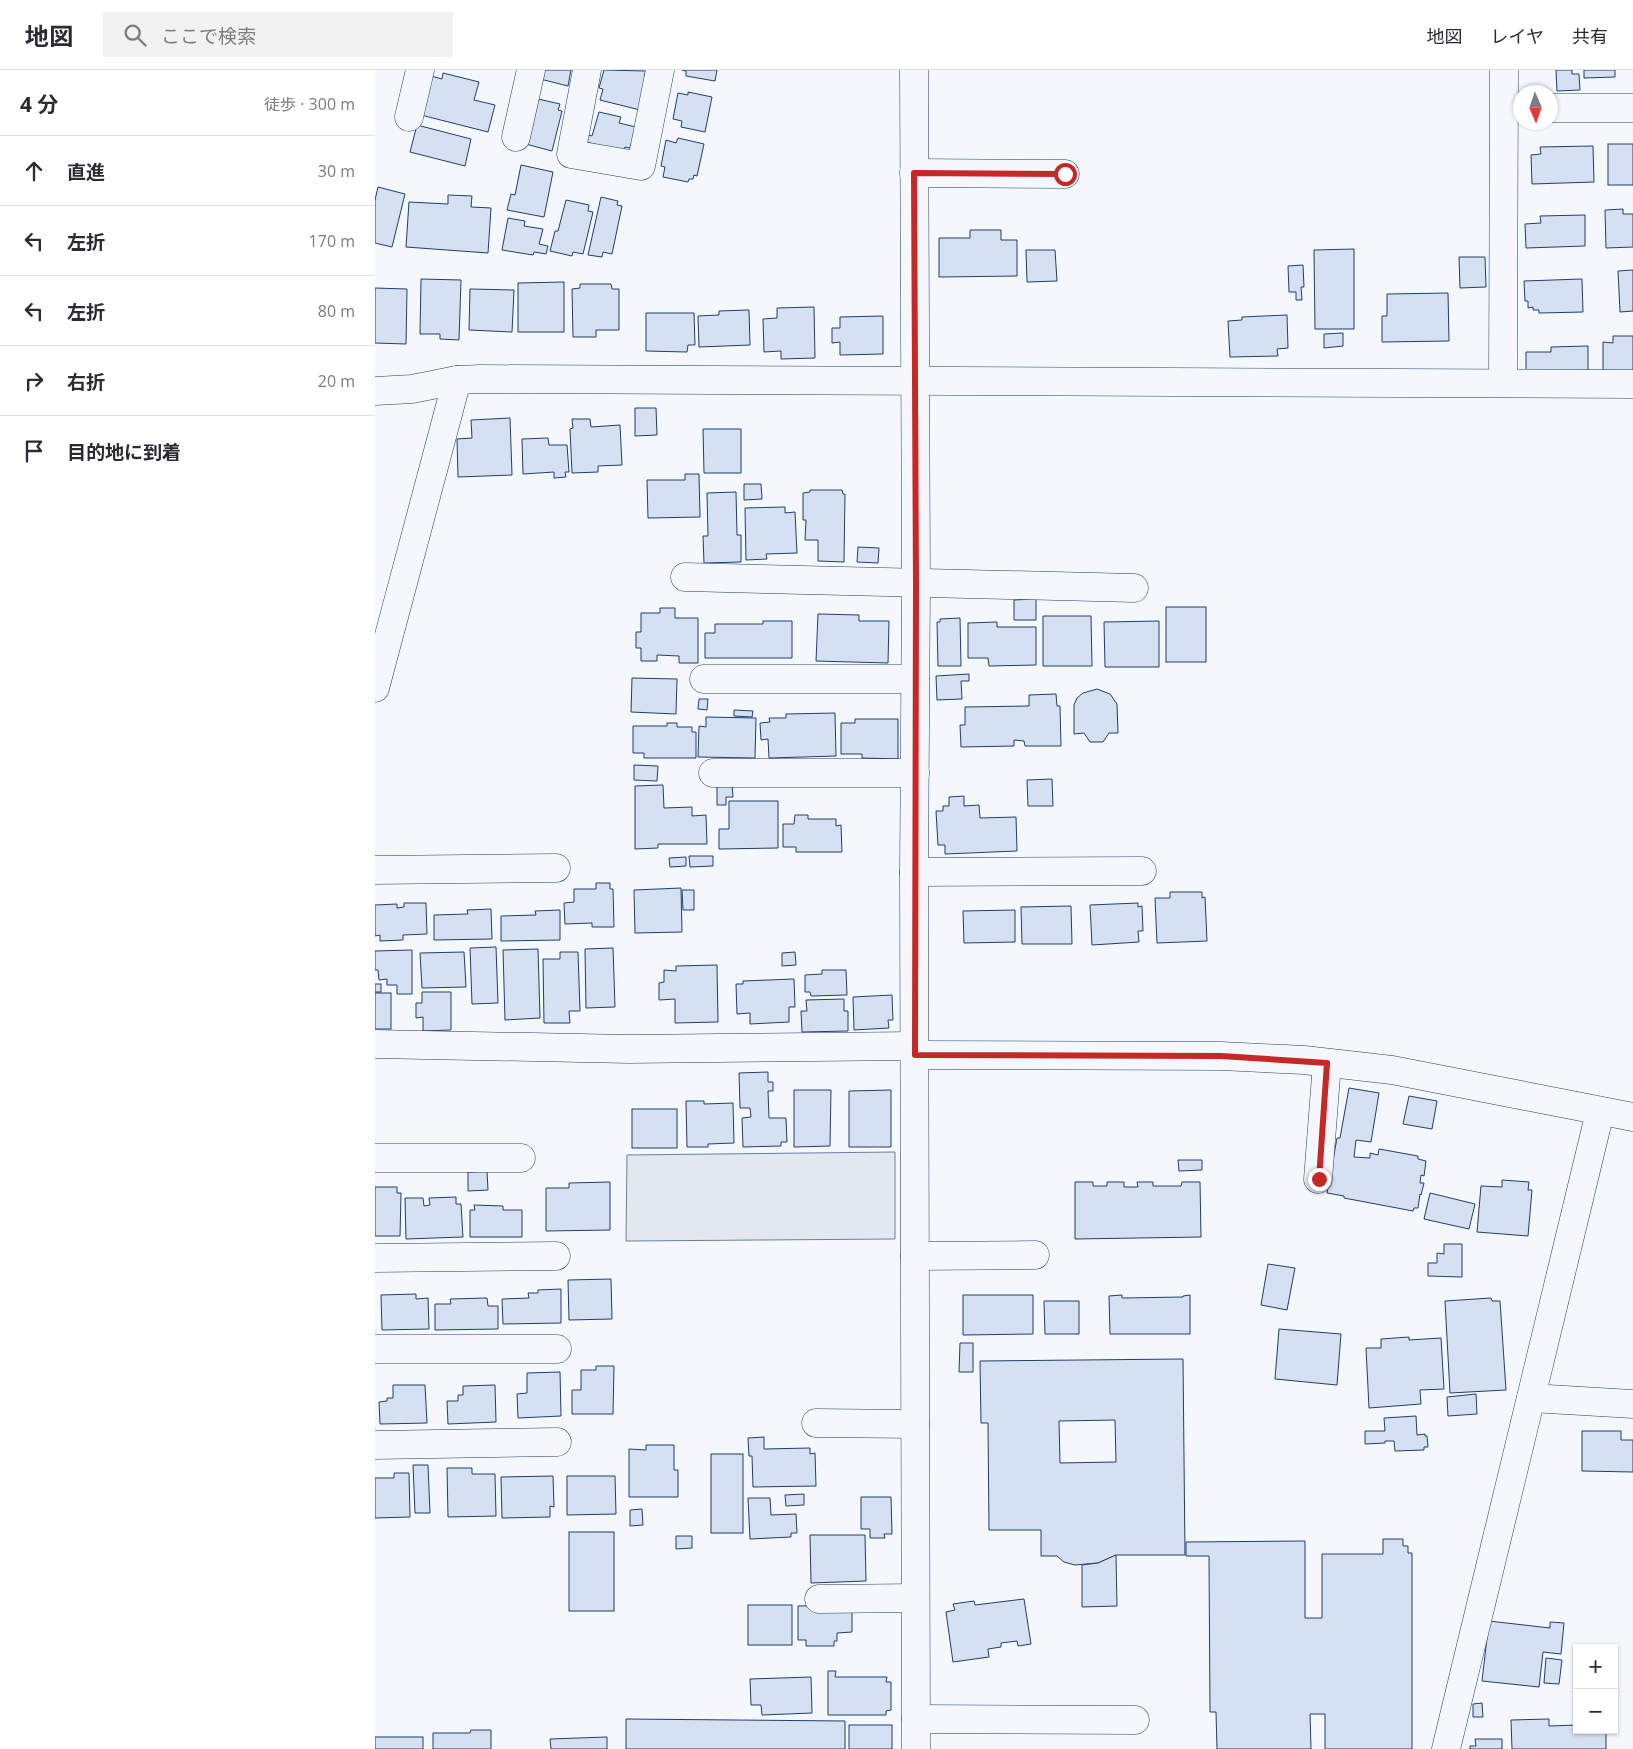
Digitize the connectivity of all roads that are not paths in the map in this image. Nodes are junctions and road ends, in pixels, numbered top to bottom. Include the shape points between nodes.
1 (420, 70) edge
2 (531, 70) edge
3 (587, 70) edge
4 (661, 70) edge
5 (914, 70) edge
6 (1503, 70) edge
7 (1512, 108) edge
8 (1558, 108) edge
9 (1633, 108) edge
10 (409, 117) dead end
11 (516, 137) dead end
12 (914, 173) junction
13 (1065, 174) dead end
14 (457, 380) junction
15 (914, 382) junction
16 (1503, 383) junction
17 (1633, 384) edge
18 (375, 391) edge
19 (685, 577) dead end
20 (916, 584) junction
21 (1134, 588) dead end
22 (704, 679) dead end
23 (915, 679) junction
24 (375, 688) edge
25 (713, 773) dead end
26 (915, 774) junction
27 (556, 868) dead end
28 (375, 870) edge
29 (1142, 871) dead end
30 (915, 872) junction
31 (375, 1044) edge
32 (915, 1050) junction
33 (1327, 1063) junction
34 (1600, 1112) junction
35 (1633, 1117) edge
36 (375, 1158) edge
37 (521, 1158) dead end
38 (1319, 1179) dead end
39 (1035, 1255) dead end
40 (556, 1256) dead end
41 (915, 1256) junction
42 (375, 1258) edge
43 (375, 1349) edge
44 (557, 1349) dead end
45 (1531, 1398) junction
46 (1633, 1404) edge
47 (816, 1423) dead end
48 (915, 1424) junction
49 (557, 1442) dead end
50 (375, 1445) edge
51 (915, 1598) junction
52 (819, 1599) dead end
53 (916, 1719) junction
54 (1135, 1720) dead end
55 (916, 1749) edge
56 (1446, 1749) edge

1 - 10 street
2 - 11 street
3 - 4 street via 571,154 641,166
5 - 12 street
6 - 7 street
7 - 16 street
8 - 9 street
12 - 13 street
12 - 15 street
14 - 15 street
14 - 18 street via 412,389
14 - 24 street
15 - 16 street
15 - 20 street
16 - 17 street
19 - 20 street
20 - 21 street
20 - 23 street
22 - 23 street
23 - 26 street
25 - 26 street
26 - 30 street
27 - 28 street
29 - 30 street
30 - 32 street
31 - 32 street
32 - 33 street via 1221,1056
32 - 41 street
33 - 34 street via 1392,1070
33 - 38 street
34 - 35 street
34 - 45 street
36 - 37 street
39 - 41 street
40 - 42 street
41 - 48 street
43 - 44 street
45 - 46 street
45 - 56 street
47 - 48 street
48 - 51 street
49 - 50 street
51 - 52 street
51 - 53 street
53 - 54 street
53 - 55 street

